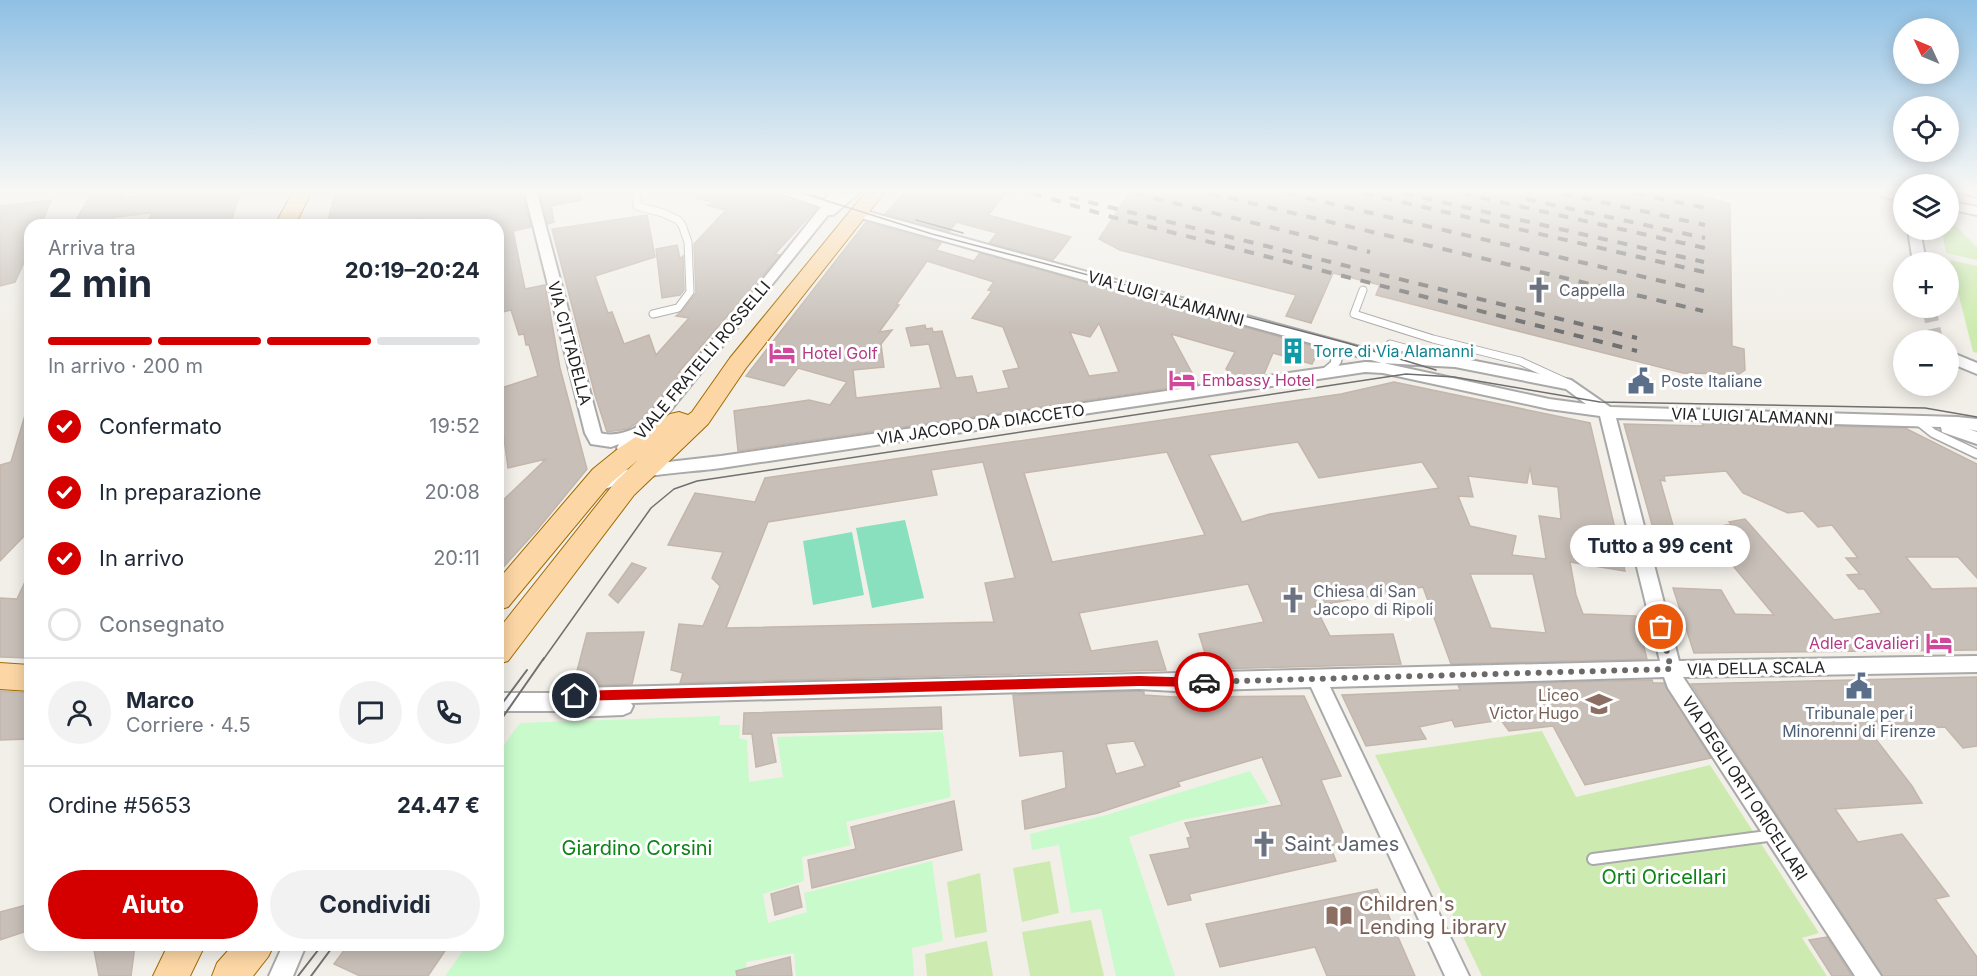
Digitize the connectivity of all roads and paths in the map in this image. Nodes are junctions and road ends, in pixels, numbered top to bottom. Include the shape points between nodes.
1 (543, 239) edge
2 (688, 239) edge
3 (802, 239) edge
4 (833, 239) edge
5 (975, 239) edge
6 (800, 241) junction
7 (819, 260) junction
8 (1363, 290) dead end
9 (653, 314) dead end
10 (1390, 344) dead end
11 (1334, 345) junction
12 (1959, 361) edge
13 (1455, 362) junction
14 (738, 363) junction
15 (1977, 369) edge
16 (1322, 374) junction
17 (1571, 385) junction
18 (1607, 412) junction
19 (1917, 421) junction
20 (1977, 425) edge
21 (647, 428) junction
22 (1977, 438) edge
23 (1977, 454) edge
24 (639, 473) junction
25 (602, 476) junction
26 (579, 501) junction
27 (504, 592) edge
28 (504, 644) edge
29 (1977, 664) edge
30 (1671, 669) junction
31 (0, 676) edge
32 (24, 678) edge
33 (1317, 679) junction
34 (504, 702) edge
35 (1776, 835) junction
36 (1593, 859) dead end
37 (184, 951) edge
38 (292, 951) edge
39 (171, 976) edge
40 (281, 976) edge
41 (1456, 976) edge
42 (1869, 976) edge

1 - 21 street, VIA CITTADELLA via 595,437 611,441
2 - 9 lane via 690,292 678,308
3 - 6 street, VIALE FRATELLI ROSSELLI
4 - 7 main road
5 - 11 street, VIA LUIGI ALAMANNI
6 - 7 street
6 - 21 street, VIALE FRATELLI ROSSELLI
7 - 14 main road
8 - 17 lane via 1354,314 1512,359 1548,371
10 - 13 lane
11 - 13 street, VIA LUIGI ALAMANNI via 1382,358
11 - 16 street via 1337,363
12 - 15 street
13 - 17 street, VIA LUIGI ALAMANNI
14 - 24 main road via 695,424
14 - 25 main road, VIALE FRATELLI ROSSELLI via 684,416
16 - 18 street, VIA LUIGI ALAMANNI via 1383,368 1549,404
16 - 24 street, VIA JACOPO DA DIACCETO
17 - 18 street, VIA LUIGI ALAMANNI
18 - 19 street, VIA LUIGI ALAMANNI via 1752,421
18 - 30 street, VIA DEGLI ORTI ORICELLARI
19 - 20 street
19 - 22 street
19 - 23 lane
21 - 25 street, VIALE FRATELLI ROSSELLI
24 - 26 street, VIALE FRATELLI ROSSELLI via 610,479
24 - 28 main road
25 - 26 main road, VIALE FRATELLI ROSSELLI
26 - 27 main road, VIALE FRATELLI ROSSELLI
29 - 30 street, VIA DELLA SCALA
30 - 33 street, VIA DELLA SCALA
30 - 35 street, VIA DEGLI ORTI ORICELLARI via 1678,688
31 - 32 main road
33 - 34 street, VIA DELLA SCALA via 1175,683 1118,692 571,708 556,702
33 - 41 street
35 - 36 lane
35 - 42 street, VIA DEGLI ORTI ORICELLARI
37 - 39 main road
38 - 40 street

